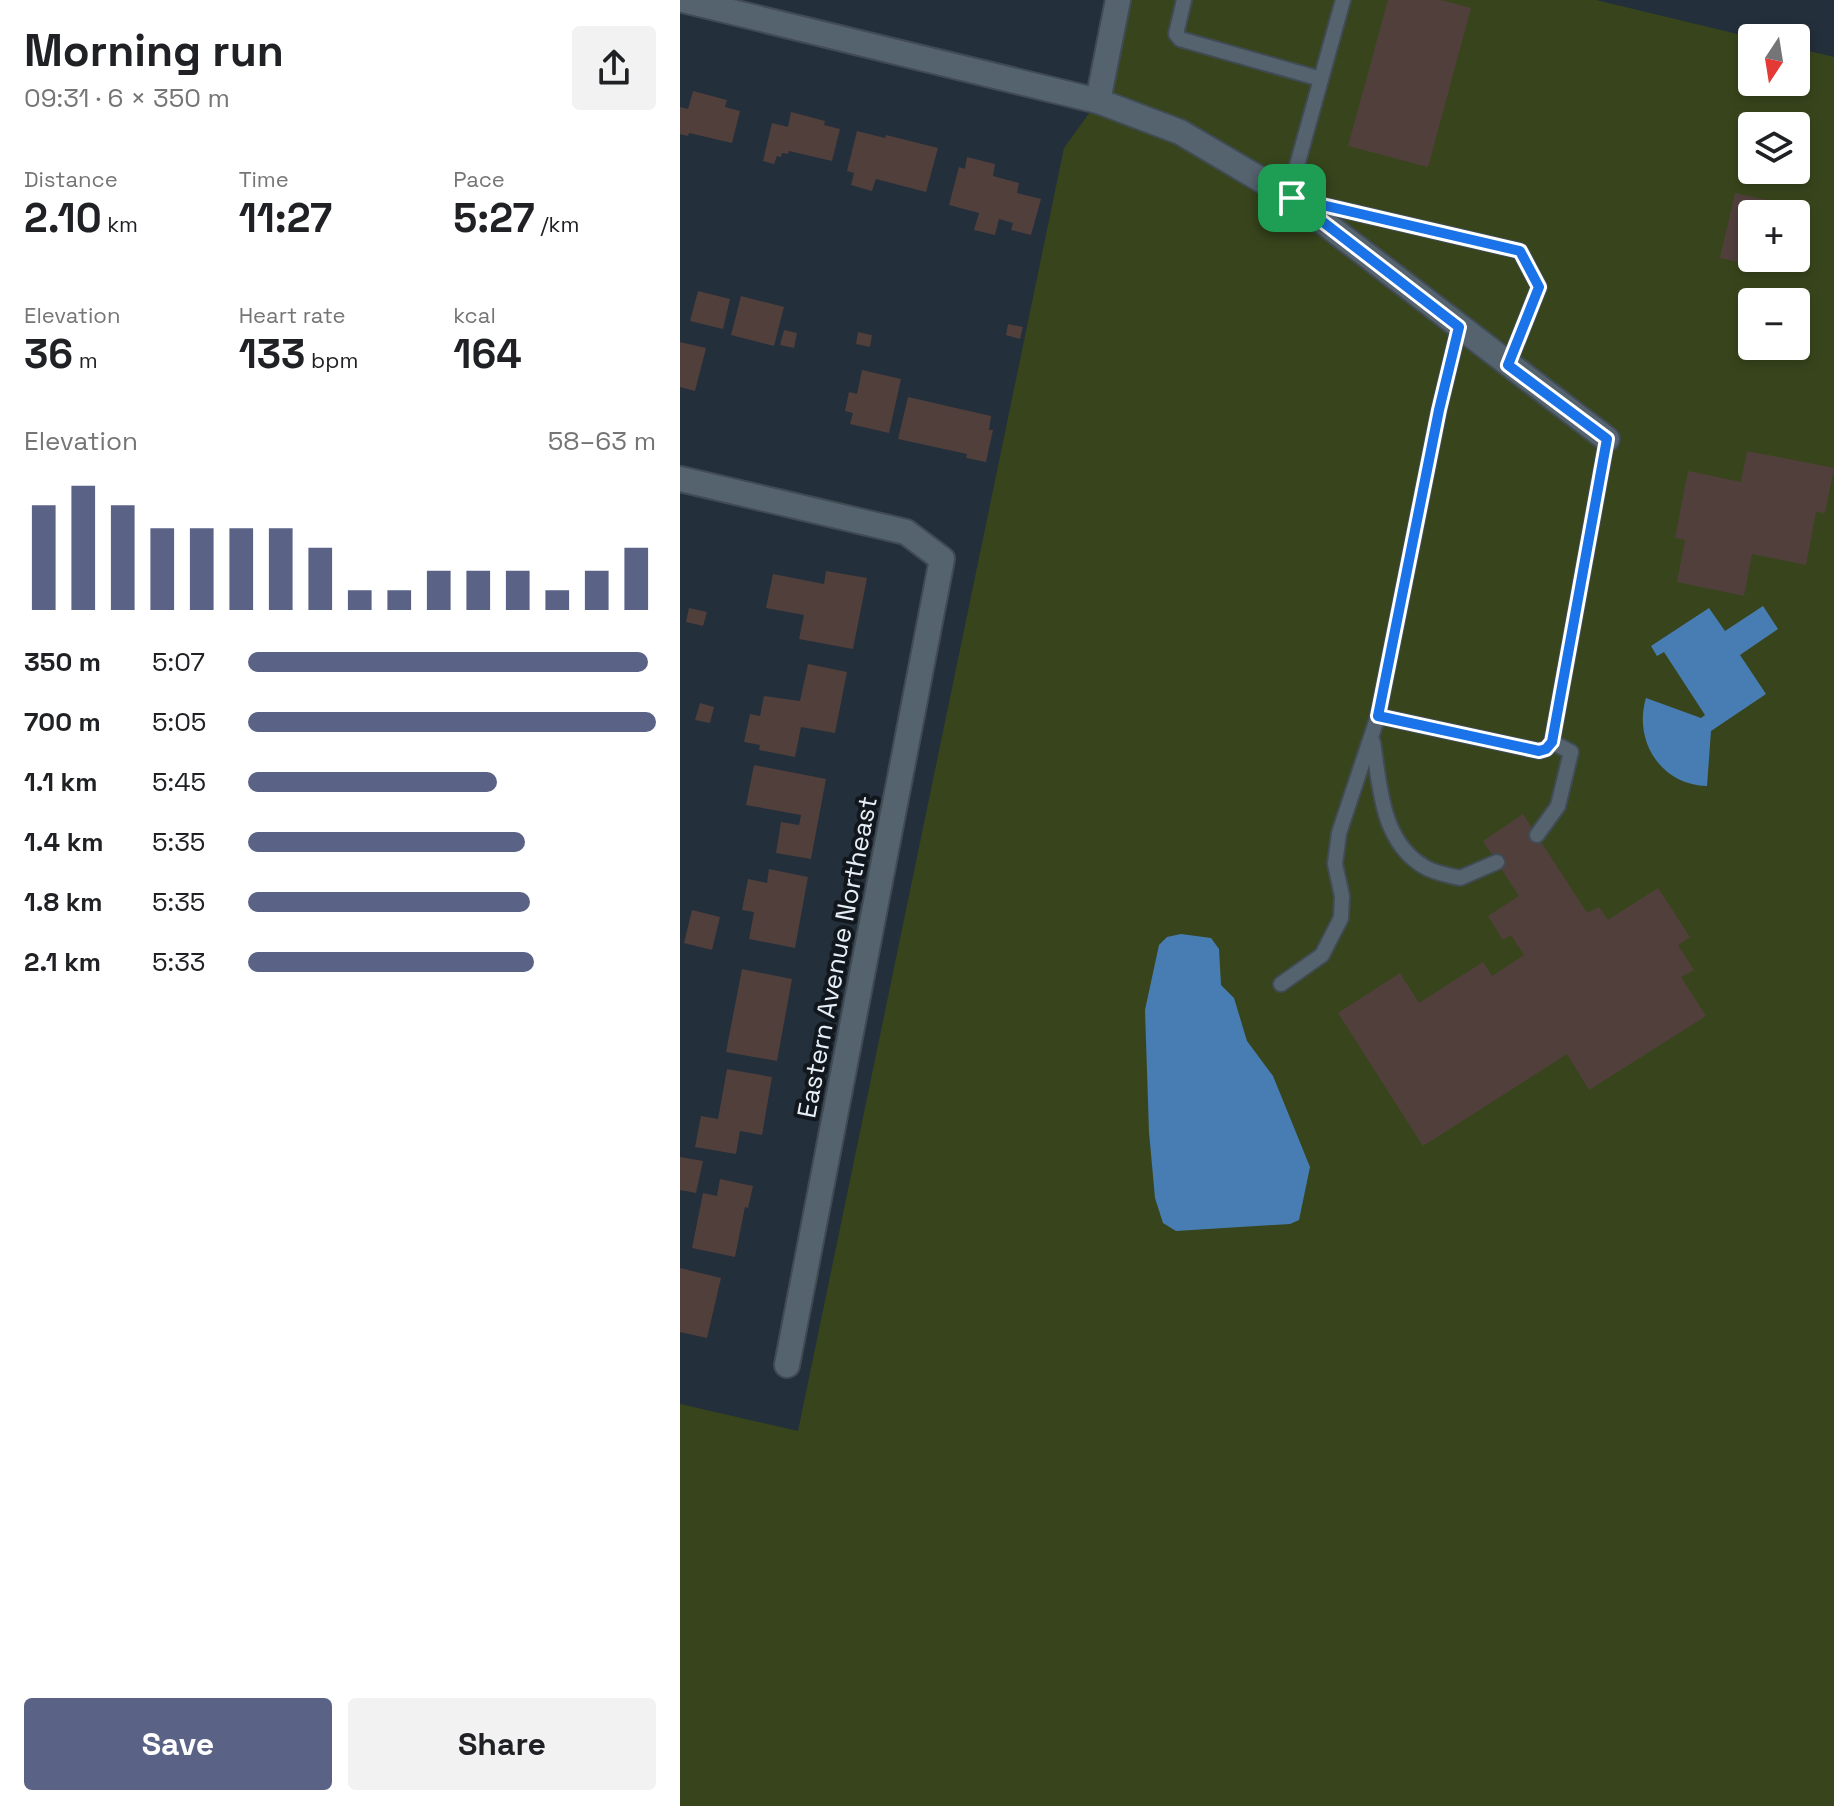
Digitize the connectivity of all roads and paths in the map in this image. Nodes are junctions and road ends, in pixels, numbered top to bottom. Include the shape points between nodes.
1 (683, 0) edge
2 (1118, 0) edge
3 (1184, 0) edge
4 (1343, 0) edge
5 (1321, 79) junction
6 (1098, 101) junction
7 (1292, 198) junction
8 (1459, 327) junction
9 (1508, 365) junction
10 (1607, 439) joint
11 (680, 479) edge
12 (1378, 716) junction
13 (1372, 738) junction
14 (1552, 742) junction
15 (1537, 835) dead end
16 (1497, 862) dead end
17 (1281, 984) dead end
18 (787, 1365) dead end

1 - 6 street
2 - 6 street
3 - 5 lane via 1176,34 1180,39
4 - 5 lane
5 - 7 lane
6 - 7 street via 1180,132
7 - 8 street
7 - 9 lane via 1520,251 1539,287
8 - 9 street
8 - 12 lane
9 - 10 street
10 - 14 lane
11 - 18 street, Eastern Avenue Northeast via 906,532 942,559
12 - 13 lane
12 - 14 lane via 1539,751
13 - 16 lane via 1383,805 1396,842 1424,867 1460,878
13 - 17 lane via 1339,833 1335,864 1341,918 1322,955
14 - 15 lane via 1571,752 1558,806

